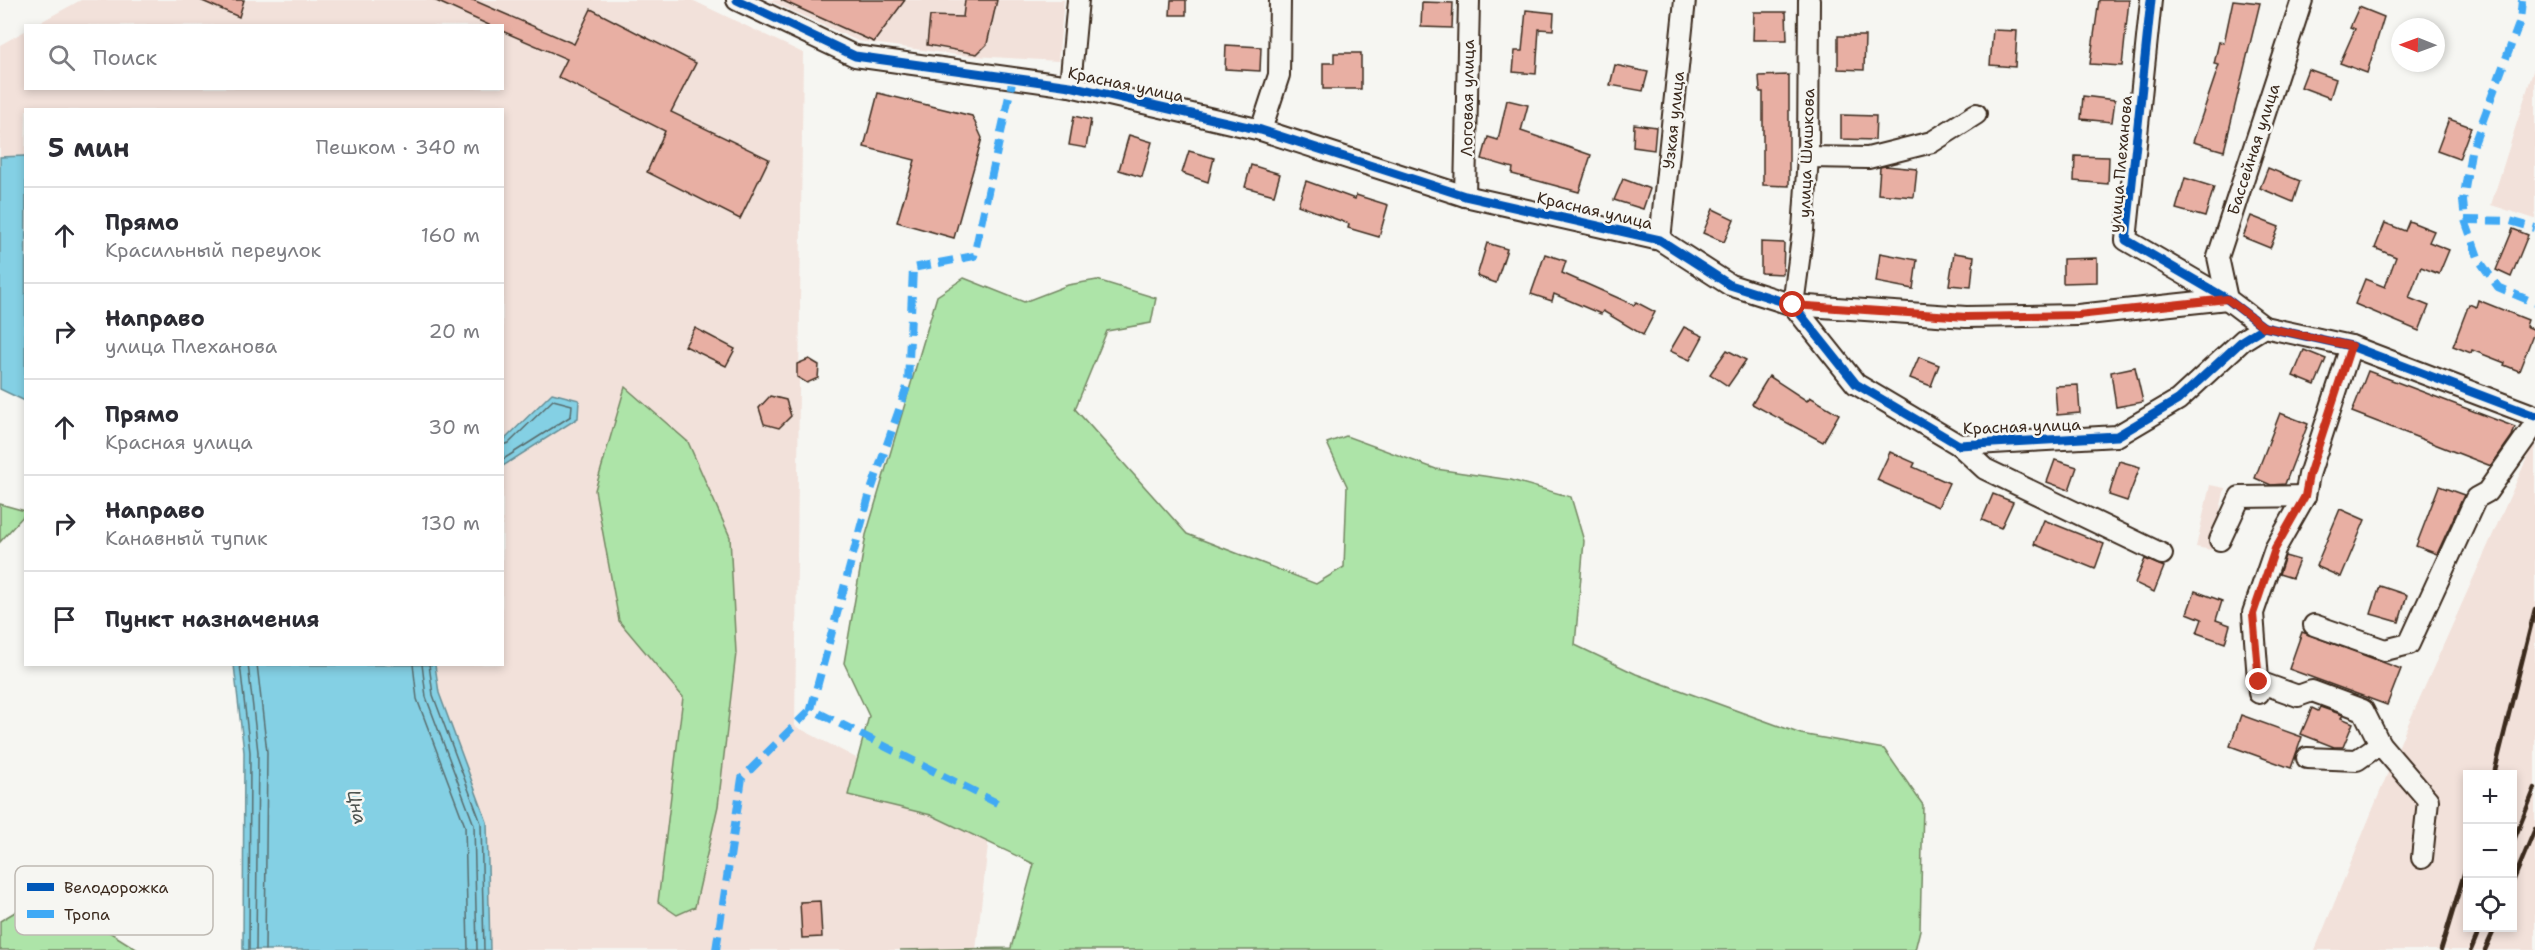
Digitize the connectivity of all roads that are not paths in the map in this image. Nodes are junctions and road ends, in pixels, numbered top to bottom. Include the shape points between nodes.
1 (737, 0) edge
2 (1078, 0) edge
3 (1280, 0) edge
4 (1468, 0) edge
5 (1685, 0) edge
6 (1809, 0) edge
7 (2151, 0) edge
8 (2302, 0) edge
9 (1070, 86) junction
10 (1976, 114) dead end
11 (1261, 130) junction
12 (1808, 157) junction
13 (1465, 196) junction
14 (1660, 240) junction
15 (2227, 299) junction
16 (1793, 305) junction
17 (2264, 327) junction
18 (2351, 346) junction
19 (2535, 416) edge
20 (2535, 424) edge
21 (1959, 445) junction
22 (2305, 496) junction
23 (2220, 540) dead end
24 (2163, 554) dead end
25 (2314, 626) dead end
26 (2380, 744) junction
27 (2307, 758) dead end
28 (2422, 858) dead end

1 - 9 street, Красная улица via 855,56
2 - 9 street
3 - 11 street via 1279,75
4 - 13 street, Логовая улица
5 - 14 street, Узкая улица
6 - 12 street, улица Шишкова
7 - 15 street, улица Плеханова via 2126,240
8 - 15 street, Бассейная улица via 2218,257
9 - 11 street, Красная улица
10 - 12 street via 1921,145 1868,158
11 - 13 street, Красная улица
12 - 16 street, улица Шишкова
13 - 14 street, Красная улица
14 - 16 street, Красная улица via 1730,285
15 - 16 street via 2078,315 1966,317
15 - 17 street, улица Плеханова
16 - 21 street, Красная улица via 1856,384
17 - 18 street
17 - 21 street, Красная улица via 2243,340 2178,400 2116,436
18 - 19 street
18 - 22 street
20 - 25 street via 2487,492 2476,498 2409,644 2385,650
21 - 24 street via 1985,469
22 - 23 street via 2240,497
22 - 26 street via 2275,549 2253,614 2259,688 2298,696 2312,691 2363,710
26 - 27 street via 2357,760
26 - 28 street via 2428,800

